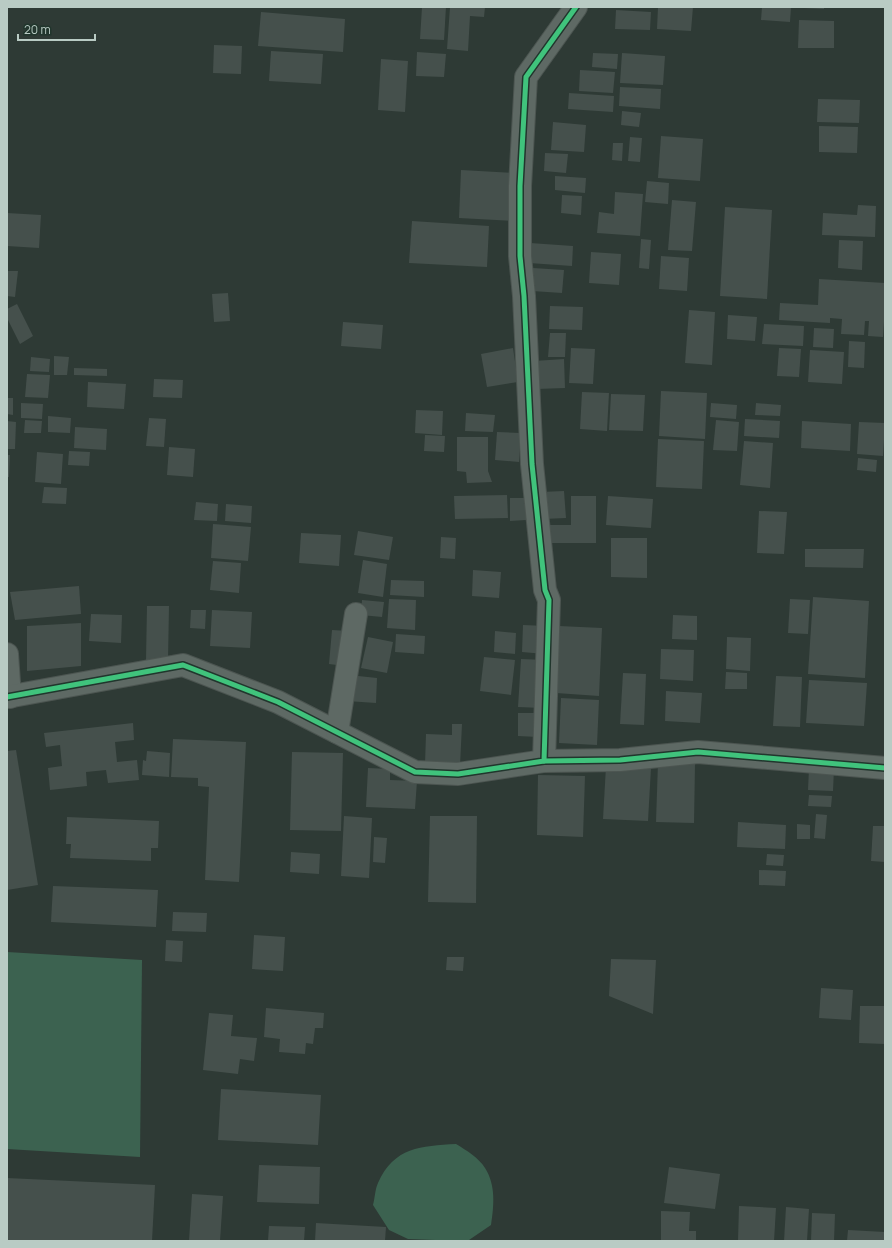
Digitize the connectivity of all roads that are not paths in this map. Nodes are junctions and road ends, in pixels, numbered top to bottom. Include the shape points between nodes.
1 (576, 7) edge
2 (356, 614) dead end
3 (7, 654) edge
4 (9, 697) edge
5 (337, 732) junction
6 (544, 761) junction
7 (885, 768) edge

1 - 6 street via 526,77 520,186 520,256 532,464 545,590 549,600
2 - 5 street
3 - 4 street
4 - 5 street via 183,665 278,702
5 - 6 street via 415,772 458,774
6 - 7 street via 620,760 698,752

